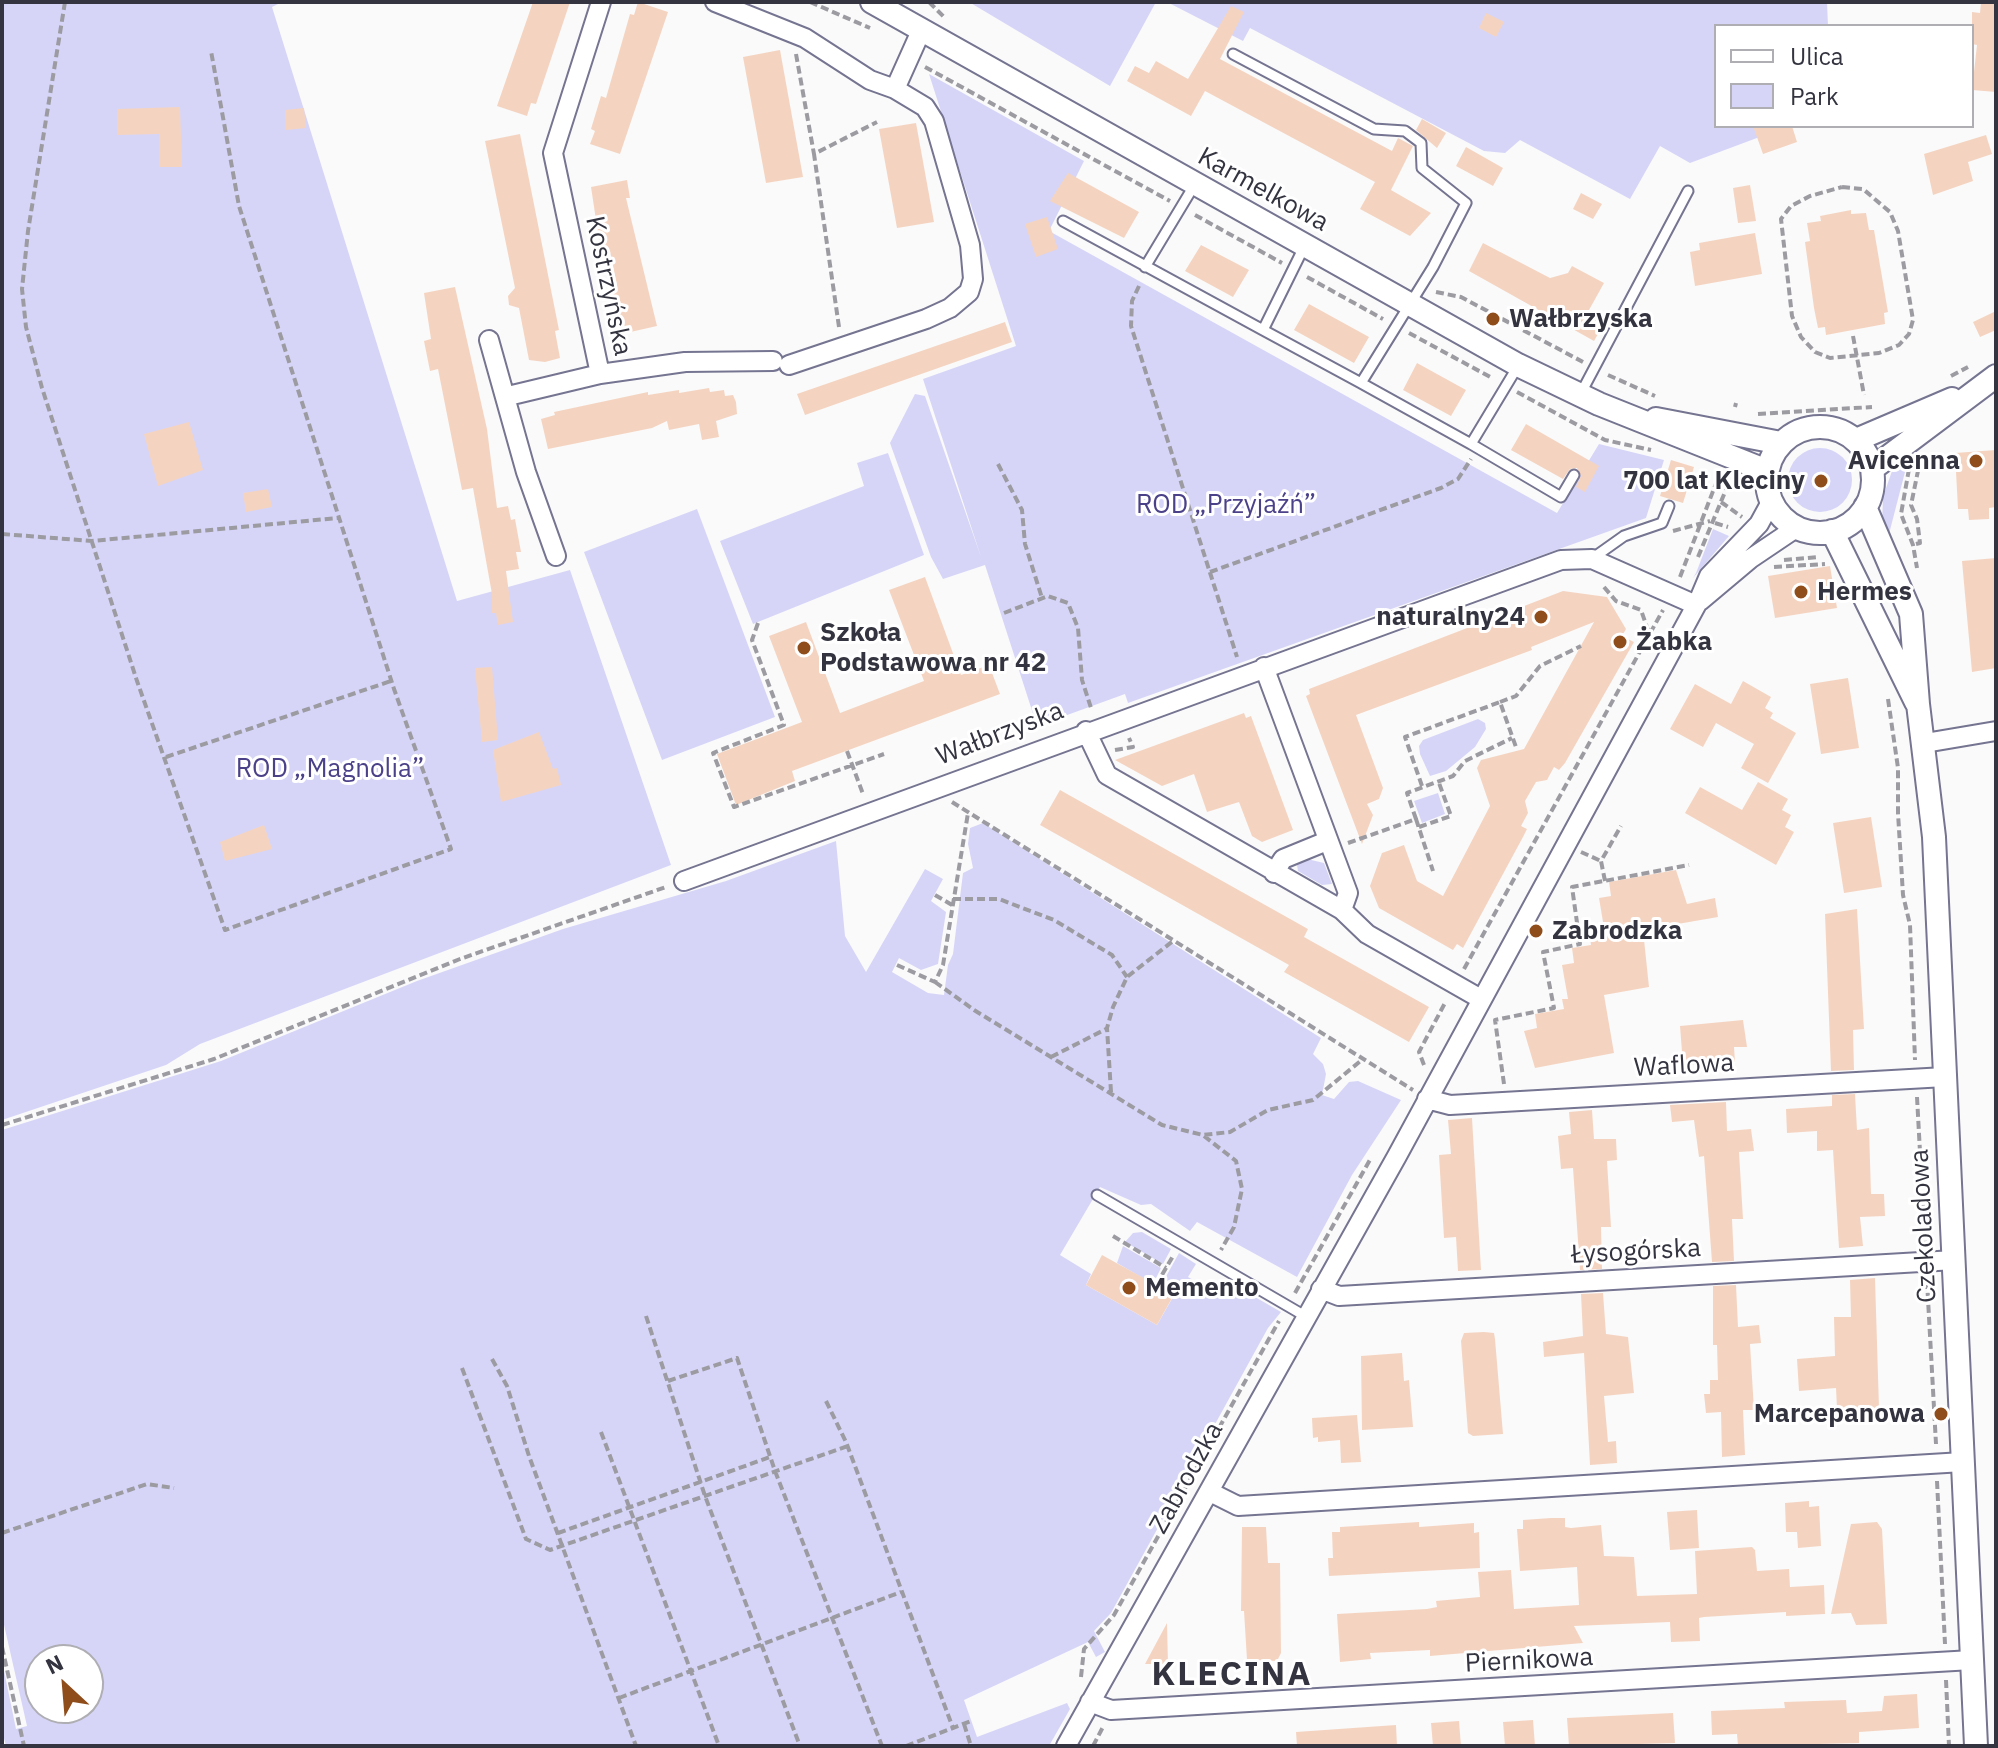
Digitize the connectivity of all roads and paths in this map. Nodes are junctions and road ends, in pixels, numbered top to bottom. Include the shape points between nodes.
1 (65, 2) edge
2 (601, 2) edge
3 (715, 2) edge
4 (810, 2) edge
5 (872, 2) edge
6 (921, 31) junction
7 (792, 32) junction
8 (881, 34) dead end
9 (211, 51) dead end
10 (1233, 54) dead end
11 (917, 63) dead end
12 (895, 89) junction
13 (877, 122) dead end
14 (814, 154) junction
15 (1195, 184) junction
16 (1688, 191) dead end
17 (1182, 207) junction
18 (1063, 221) dead end
19 (1305, 246) junction
20 (1145, 267) junction
21 (1292, 269) junction
22 (1139, 286) dead end
23 (1418, 296) junction
24 (1396, 326) junction
25 (1263, 330) junction
26 (1853, 336) dead end
27 (489, 340) dead end
28 (843, 345) junction
29 (1857, 356) junction
30 (1587, 364) dead end
31 (1518, 365) junction
32 (1602, 371) dead end
33 (600, 374) junction
34 (1996, 376) edge
35 (1361, 383) junction
36 (1971, 391) junction
37 (1580, 395) junction
38 (1864, 395) dead end
39 (508, 396) junction
40 (1664, 398) dead end
41 (1735, 407) dead end
42 (1875, 407) dead end
43 (1721, 409) dead end
44 (1750, 413) dead end
45 (1631, 416) junction
46 (1856, 440) junction
47 (1781, 443) junction
48 (1471, 444) junction
49 (1923, 453) dead end
50 (998, 464) dead end
51 (1468, 464) dead end
52 (1908, 464) dead end
53 (1872, 469) junction
54 (1721, 471) dead end
55 (1767, 471) junction
56 (1574, 475) dead end
57 (1732, 475) dead end
58 (1721, 502) junction
59 (1771, 502) junction
60 (1669, 506) dead end
61 (1865, 507) junction
62 (338, 518) junction
63 (1748, 524) dead end
64 (1796, 528) junction
65 (1832, 531) junction
66 (1909, 533) dead end
67 (2, 534) edge
68 (92, 541) junction
69 (1916, 544) dead end
70 (556, 556) dead end
71 (1776, 556) dead end
72 (1823, 556) dead end
73 (1592, 559) junction
74 (1696, 562) dead end
75 (1830, 564) dead end
76 (1768, 568) dead end
77 (1210, 572) junction
78 (1677, 583) dead end
79 (1604, 587) dead end
80 (1042, 598) junction
81 (1667, 604) dead end
82 (1697, 604) junction
83 (1004, 613) dead end
84 (758, 623) dead end
85 (1649, 633) junction
86 (1581, 646) dead end
87 (1237, 659) dead end
88 (1264, 667) junction
89 (392, 681) junction
90 (1887, 686) dead end
91 (1500, 702) junction
92 (1918, 704) junction
93 (1090, 722) junction
94 (1996, 731) edge
95 (1512, 738) junction
96 (1925, 743) junction
97 (1517, 750) dead end
98 (847, 751) dead end
99 (884, 754) dead end
100 (166, 757) junction
101 (853, 767) junction
102 (1439, 782) junction
103 (1423, 788) junction
104 (864, 796) dead end
105 (944, 796) dead end
106 (968, 813) junction
107 (1416, 819) junction
108 (1621, 826) dead end
109 (1419, 827) junction
110 (1329, 845) junction
111 (1578, 851) dead end
112 (1601, 861) junction
113 (1689, 865) dead end
114 (1433, 871) dead end
115 (1274, 873) junction
116 (684, 881) joint
117 (1605, 881) junction
118 (935, 895) dead end
119 (952, 902) junction
120 (1342, 910) junction
121 (1174, 940) junction
122 (897, 965) dead end
123 (1127, 977) junction
124 (935, 982) junction
125 (1454, 984) junction
126 (1481, 999) junction
127 (1107, 1028) junction
128 (1051, 1057) junction
129 (1363, 1059) junction
130 (1425, 1069) dead end
131 (1945, 1077) junction
132 (1916, 1079) junction
133 (1111, 1092) junction
134 (1427, 1099) junction
135 (1507, 1102) junction
136 (2, 1125) edge
137 (1203, 1135) junction
138 (1376, 1151) dead end
139 (1097, 1195) dead end
140 (1113, 1236) dead end
141 (1180, 1243) junction
142 (1925, 1254) dead end
143 (1955, 1260) junction
144 (1215, 1263) junction
145 (1166, 1268) junction
146 (1926, 1268) dead end
147 (1156, 1285) dead end
148 (1321, 1289) junction
149 (1298, 1312) junction
150 (646, 1316) dead end
151 (492, 1359) dead end
152 (462, 1368) dead end
153 (668, 1381) junction
154 (826, 1401) dead end
155 (601, 1432) dead end
156 (1936, 1442) dead end
157 (847, 1444) junction
158 (771, 1457) junction
159 (1963, 1462) junction
160 (775, 1471) junction
161 (701, 1482) junction
162 (1937, 1482) dead end
163 (174, 1488) dead end
164 (1210, 1492) junction
165 (705, 1496) junction
166 (629, 1508) junction
167 (634, 1521) junction
168 (2, 1533) edge
169 (558, 1533) junction
170 (563, 1546) junction
171 (902, 1591) junction
172 (832, 1618) junction
173 (762, 1645) junction
174 (2, 1647) edge
175 (1972, 1660) junction
176 (1945, 1662) junction
177 (690, 1671) junction
178 (1081, 1678) dead end
179 (619, 1698) junction
180 (1090, 1702) junction
181 (971, 1721) dead end
182 (1106, 1722) dead end
183 (964, 1724) junction
184 (953, 1728) junction
185 (24, 1746) edge
186 (636, 1746) edge
187 (719, 1746) edge
188 (800, 1746) edge
189 (882, 1746) edge
190 (906, 1746) edge
191 (971, 1746) edge
192 (1066, 1746) edge
193 (1093, 1746) edge
194 (1949, 1746) edge
195 (1976, 1746) edge

1 - 68 path via 22,289 29,341
2 - 33 street, Kostrzyńska via 553,153
3 - 7 street
4 - 8 path
5 - 6 street, Karmelkowa
6 - 12 street
6 - 15 street, Karmelkowa
7 - 12 street via 870,80
7 - 14 path
9 - 62 path via 239,206
10 - 23 lane via 1374,129 1405,131 1421,143 1422,168 1466,203
11 - 17 path
12 - 28 street via 925,107 934,121 970,245 973,279 969,292 950,308
13 - 14 path
14 - 28 path
15 - 17 lane
15 - 19 street, Karmelkowa
16 - 37 lane
17 - 20 lane
17 - 21 path
18 - 20 lane
19 - 21 lane
19 - 23 street, Karmelkowa
20 - 25 lane
21 - 24 path
21 - 25 lane
22 - 77 path via 1131,326
23 - 24 lane
23 - 30 path via 1461,297
23 - 31 street, Karmelkowa
24 - 35 lane
25 - 35 lane
26 - 29 path
27 - 39 street
28 - 33 street via 781,363 685,362
29 - 29 path via 1830,358 1801,337 1792,316 1781,219 1810,196 1842,187 1863,189 1890,212 1913,320 1899,345
29 - 38 path
31 - 37 street, Karmelkowa
31 - 48 lane
32 - 40 path
33 - 39 street, Kostrzyńska
34 - 36 street
35 - 48 lane
36 - 46 street
36 - 53 street
37 - 45 street, Karmelkowa
39 - 70 street via 526,472
41 - 43 path
42 - 44 path
45 - 47 street, Karmelkowa
45 - 55 street, Karmelkowa
46 - 47 street via 1826,426 1794,433
46 - 53 street
47 - 55 street
48 - 56 lane via 1561,497
49 - 69 path via 1911,505 1917,519
50 - 80 path via 1022,510 1025,544
51 - 77 path via 1458,479 1441,488
52 - 66 path via 1901,514
53 - 61 street
54 - 78 path
55 - 59 street
57 - 58 path
58 - 63 path
58 - 74 path
59 - 64 street
59 - 82 street via 1759,524 1709,576
60 - 73 lane via 1662,523 1624,536
61 - 65 street via 1849,524
61 - 92 street, Czekoladowa via 1911,614
62 - 68 path
62 - 89 path
64 - 65 street
64 - 82 street
65 - 92 street, Czekoladowa
67 - 68 path
68 - 100 path
71 - 72 path via 1790,561
73 - 82 street, Wałbrzyska
73 - 88 street, Wałbrzyska via 1561,560
75 - 76 path
77 - 87 path
79 - 85 path via 1616,601 1641,610
80 - 83 path
80 - 93 path via 1058,596 1073,609
81 - 85 path
82 - 126 street, Zabrodzka
84 - 101 path via 752,640 784,725 713,753 734,807
85 - 125 path
86 - 91 path via 1540,666 1516,696
88 - 93 street, Wałbrzyska
88 - 110 street
89 - 100 path
89 - 100 path via 451,849 225,930
90 - 132 path via 1898,768 1903,895 1910,925
91 - 95 path
91 - 103 path via 1405,737
92 - 96 street, Czekoladowa
93 - 115 street via 1107,775
93 - 116 street, Wałbrzyska
94 - 96 street
95 - 97 path
95 - 102 path via 1478,752
96 - 131 street, Czekoladowa
98 - 101 path
99 - 101 path
101 - 104 path
102 - 103 path
102 - 109 path via 1451,816
103 - 107 path via 1407,793
105 - 106 path
106 - 119 path
106 - 121 path
107 - 109 path
107 - 110 path
108 - 112 path
109 - 114 path
110 - 115 street via 1283,859
110 - 120 street via 1348,893
111 - 112 path
112 - 117 path
113 - 117 path
115 - 120 street
116 - 136 path via 460,959 214,1059
117 - 135 path via 1572,887 1580,944 1543,952 1554,1008 1495,1020
118 - 119 path
119 - 123 path via 999,899 1054,920 1112,955
119 - 124 path via 943,965
120 - 125 street via 1367,934
121 - 123 path
121 - 129 path
122 - 124 path
123 - 127 path
124 - 128 path
125 - 126 street
125 - 130 path via 1419,1052
126 - 134 street, Zabrodzka
127 - 128 path
127 - 133 path
128 - 133 path
129 - 134 path
129 - 137 path via 1313,1100 1268,1110 1230,1132
131 - 132 street, Waflowa
131 - 143 street, Czekoladowa
132 - 135 street, Waflowa
132 - 142 path
133 - 137 path via 1162,1125
134 - 135 street, Waflowa via 1450,1105
134 - 148 street, Zabrodzka
137 - 144 path via 1236,1161 1242,1189 1234,1227
138 - 149 path via 1297,1287
139 - 141 lane
140 - 145 path
141 - 144 lane
141 - 145 path
143 - 148 street, Łysogórska via 1339,1296
143 - 159 street, Czekoladowa
144 - 149 lane
145 - 147 path
146 - 156 path
148 - 149 street, Zabrodzka
149 - 164 street, Zabrodzka
149 - 178 path via 1273,1328 1114,1615 1084,1649
150 - 153 path
151 - 169 path via 507,1386
152 - 170 path via 526,1539 550,1550
153 - 158 path via 737,1358
153 - 161 path
154 - 157 path
155 - 166 path
157 - 160 path
157 - 171 path
158 - 160 path
158 - 161 path
159 - 164 street via 1238,1506
159 - 175 street, Czekoladowa
160 - 165 path
160 - 172 path
161 - 165 path
161 - 166 path
162 - 176 path
163 - 168 path via 147,1484
164 - 180 street, Zabrodzka
165 - 167 path
165 - 173 path
166 - 167 path
166 - 169 path
167 - 170 path
167 - 177 path
169 - 170 path
170 - 179 path
171 - 172 path
171 - 184 path
172 - 173 path
172 - 189 path
173 - 177 path
173 - 188 path
174 - 185 path
175 - 176 street, Piernikowa
175 - 195 street, Czekoladowa
176 - 180 street, Piernikowa via 1111,1710
176 - 194 path
177 - 179 path
177 - 187 path
179 - 186 path
180 - 192 street, Zabrodzka
181 - 183 path
182 - 193 path
183 - 184 path
183 - 191 path
184 - 190 path

